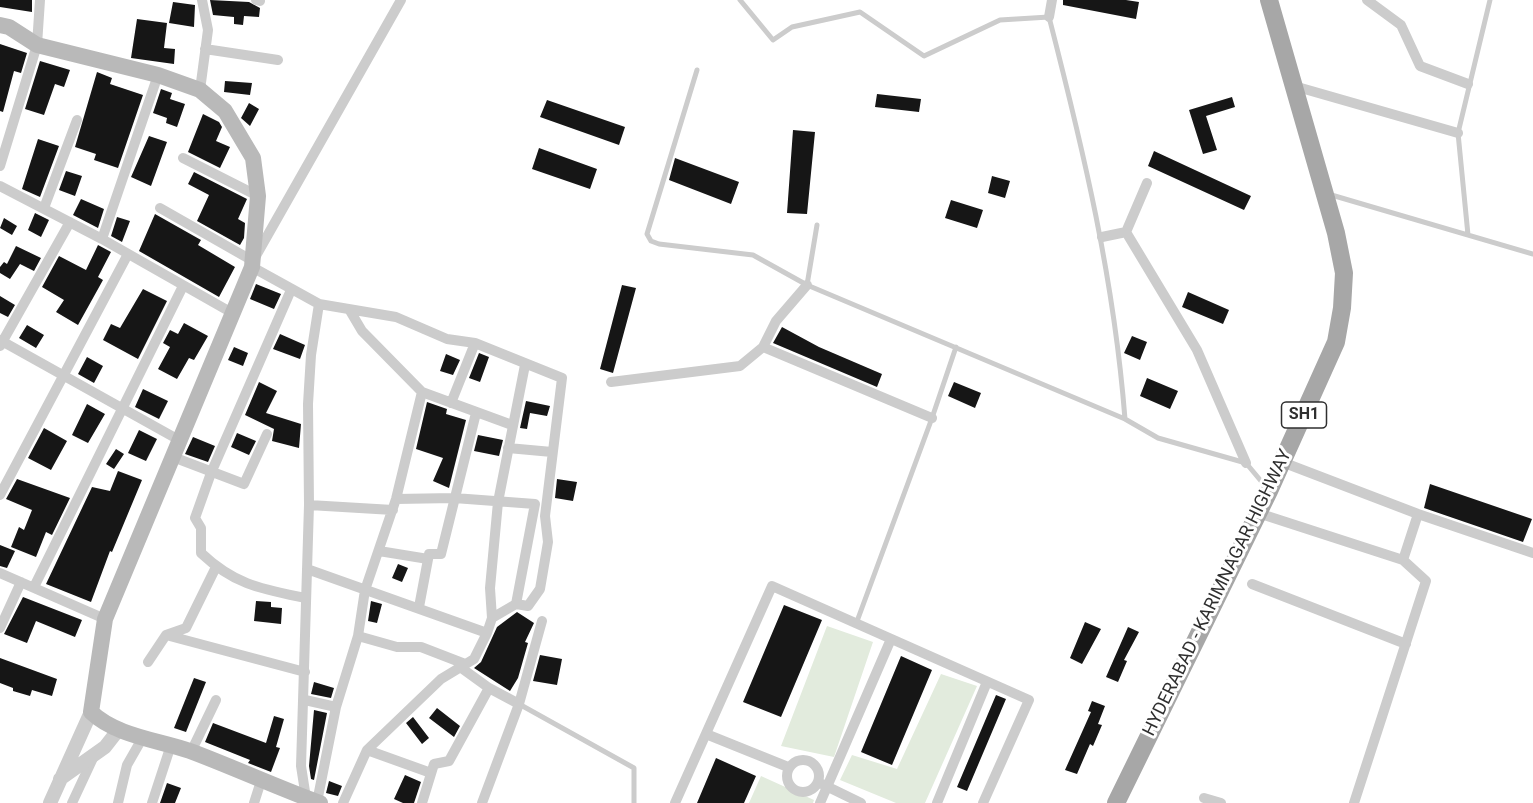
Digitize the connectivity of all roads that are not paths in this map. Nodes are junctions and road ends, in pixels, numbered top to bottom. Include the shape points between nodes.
1 (40, 0) edge
2 (202, 0) edge
3 (401, 0) edge
4 (740, 0) edge
5 (1052, 0) edge
6 (1269, 0) edge
7 (1367, 0) edge
8 (1490, 0) edge
9 (1049, 17) junction
10 (0, 25) edge
11 (37, 45) junction
12 (205, 49) junction
13 (278, 60) dead end
14 (697, 70) dead end
15 (158, 75) junction
16 (1468, 84) junction
17 (1294, 86) junction
18 (200, 90) junction
19 (77, 120) dead end
20 (1458, 133) junction
21 (183, 158) dead end
22 (0, 166) edge
23 (1147, 183) dead end
24 (0, 186) edge
25 (1323, 192) junction
26 (258, 196) junction
27 (44, 208) junction
28 (160, 208) dead end
29 (70, 222) junction
30 (817, 225) dead end
31 (1126, 232) junction
32 (1468, 235) junction
33 (1102, 237) junction
34 (102, 239) junction
35 (128, 254) junction
36 (1533, 254) edge
37 (253, 264) junction
38 (807, 285) junction
39 (183, 286) junction
40 (291, 290) junction
41 (319, 304) junction
42 (349, 309) junction
43 (234, 314) junction
44 (1, 343) edge
45 (475, 344) junction
46 (763, 346) junction
47 (956, 347) junction
48 (525, 365) junction
49 (63, 373) junction
50 (611, 382) dead end
51 (422, 392) junction
52 (451, 403) junction
53 (122, 410) junction
54 (476, 413) junction
55 (932, 418) junction
56 (1125, 419) junction
57 (512, 425) junction
58 (267, 434) dead end
59 (179, 440) junction
60 (508, 448) junction
61 (552, 452) junction
62 (173, 457) junction
63 (1282, 462) junction
64 (1246, 463) junction
65 (212, 473) junction
66 (1269, 491) junction
67 (0, 495) edge
68 (454, 498) junction
69 (498, 502) junction
70 (309, 505) junction
71 (394, 505) junction
72 (1258, 513) junction
73 (1418, 514) junction
74 (379, 551) junction
75 (1533, 553) edge
76 (428, 559) junction
77 (1403, 560) junction
78 (216, 567) junction
79 (307, 569) junction
80 (0, 573) edge
81 (21, 582) junction
82 (1252, 584) dead end
83 (34, 587) junction
84 (365, 590) junction
85 (305, 598) junction
86 (516, 604) junction
87 (419, 607) junction
88 (492, 618) junction
89 (105, 619) junction
90 (542, 621) dead end
91 (856, 624) junction
92 (0, 628) edge
93 (487, 633) junction
94 (166, 635) junction
95 (358, 636) junction
96 (891, 639) junction
97 (1406, 644) junction
98 (148, 662) dead end
99 (463, 665) junction
100 (305, 672) junction
101 (987, 682) junction
102 (489, 688) junction
103 (216, 700) dead end
104 (305, 700) junction
105 (519, 704) junction
106 (336, 706) junction
107 (91, 712) junction
108 (118, 729) junction
109 (706, 734) junction
110 (143, 736) junction
111 (171, 745) junction
112 (367, 750) junction
113 (192, 752) junction
114 (94, 756) junction
115 (788, 767) junction
116 (431, 774) junction
117 (60, 778) junction
118 (261, 781) junction
119 (823, 785) junction
120 (1204, 798) dead end
121 (306, 800) edge
122 (50, 803) edge
123 (72, 803) edge
124 (118, 803) edge
125 (152, 803) edge
126 (254, 803) edge
127 (343, 803) edge
128 (422, 803) edge
129 (482, 803) edge
130 (634, 803) edge
131 (675, 803) edge
132 (820, 803) edge
133 (861, 803) edge
134 (938, 803) edge
135 (983, 803) edge
136 (1116, 803) edge
137 (1221, 803) edge
138 (1354, 803) edge

1 - 11 street
2 - 12 street via 208,30
3 - 37 street
4 - 9 lane via 773,40 792,27 860,12 924,56 1000,20
5 - 9 street
6 - 17 main road, HYDERABAD - KARIMNAGAR HIGHWAY / SH1
7 - 16 street via 1401,25 1420,66
8 - 16 lane
9 - 33 lane
10 - 11 main road
11 - 15 main road
11 - 22 street
12 - 13 street
12 - 18 street
14 - 38 lane via 647,234 659,244 753,255
15 - 18 main road
15 - 34 street
16 - 20 lane
17 - 20 street
17 - 25 main road, HYDERABAD - KARIMNAGAR HIGHWAY / SH1
18 - 26 main road via 225,111 253,158
19 - 27 street
20 - 32 lane
21 - 26 street
23 - 31 street
24 - 27 street
25 - 32 lane
25 - 63 main road, HYDERABAD - KARIMNAGAR HIGHWAY / SH1 via 1344,273 1342,308 1336,342
26 - 37 main road
27 - 29 street
28 - 37 street
29 - 34 street
29 - 44 street
30 - 38 lane
31 - 33 street
31 - 64 street via 1197,350
32 - 36 lane
33 - 56 lane
34 - 35 street
35 - 39 street
35 - 49 street
37 - 40 street
37 - 43 main road
38 - 46 street via 776,321
38 - 47 lane
39 - 43 street
39 - 53 street
40 - 41 street
40 - 65 street
41 - 42 street
41 - 70 street via 308,404
42 - 45 street via 396,317 447,339
42 - 51 street via 362,331
43 - 59 main road
44 - 49 street
45 - 48 street
45 - 52 street
46 - 50 street via 740,366
46 - 55 street
47 - 55 lane
47 - 56 lane
48 - 57 street
48 - 61 street via 561,378
49 - 53 street
49 - 67 street
51 - 52 street
51 - 71 street
52 - 54 street
53 - 59 street
53 - 83 street
54 - 57 street
54 - 68 street
55 - 91 lane
56 - 64 lane via 1158,438
57 - 60 street
58 - 65 street via 244,484
59 - 62 main road
60 - 61 street
60 - 69 street
61 - 86 street via 545,516 548,542 540,589 528,606
62 - 65 street
62 - 89 main road
63 - 66 main road, HYDERABAD - KARIMNAGAR HIGHWAY / SH1
63 - 73 street
64 - 66 lane
65 - 78 street via 195,518 201,528 201,553
66 - 72 main road, HYDERABAD - KARIMNAGAR HIGHWAY / SH1
68 - 69 street
68 - 71 street
68 - 76 street via 441,554 429,554
69 - 86 street via 535,504
69 - 88 street via 490,588
70 - 71 street
70 - 79 street
71 - 74 street
72 - 77 street
72 - 136 main road, HYDERABAD - KARIMNAGAR HIGHWAY / SH1
73 - 75 street
73 - 77 street
74 - 76 street
74 - 84 street
76 - 87 street
77 - 97 street via 1426,581
78 - 85 street via 250,587
78 - 94 street via 186,627
79 - 84 street
79 - 85 street
80 - 81 street
81 - 83 street
81 - 92 street
82 - 97 street
83 - 89 street
84 - 87 street
84 - 95 street
85 - 100 street
86 - 88 street
87 - 93 street
88 - 93 street
89 - 107 main road
90 - 105 street
91 - 96 street
91 - 109 street via 772,586
93 - 99 street via 474,659
94 - 98 street
94 - 100 street
95 - 99 street via 397,647 421,647
95 - 106 street
96 - 101 street
96 - 119 street
97 - 138 street
99 - 102 street
99 - 112 street via 441,679
100 - 104 street
101 - 134 street
101 - 135 street via 1029,700
102 - 105 street
102 - 116 street via 448,761 434,764
103 - 113 street
104 - 106 street
104 - 121 street via 301,766
105 - 129 street
105 - 130 lane via 634,768
106 - 121 street
107 - 108 main road
107 - 117 street
108 - 110 main road
108 - 114 street
109 - 115 street
109 - 131 street
110 - 111 main road
110 - 124 street via 127,765
111 - 113 main road
111 - 125 street
112 - 116 street
112 - 127 street
113 - 118 main road
114 - 117 street
114 - 123 street
115 - 119 street via 798,759 811,760
115 - 119 street via 787,781 795,791 809,792
116 - 128 street
117 - 122 street
118 - 121 main road
118 - 126 street
119 - 132 street
119 - 133 street
120 - 137 street

